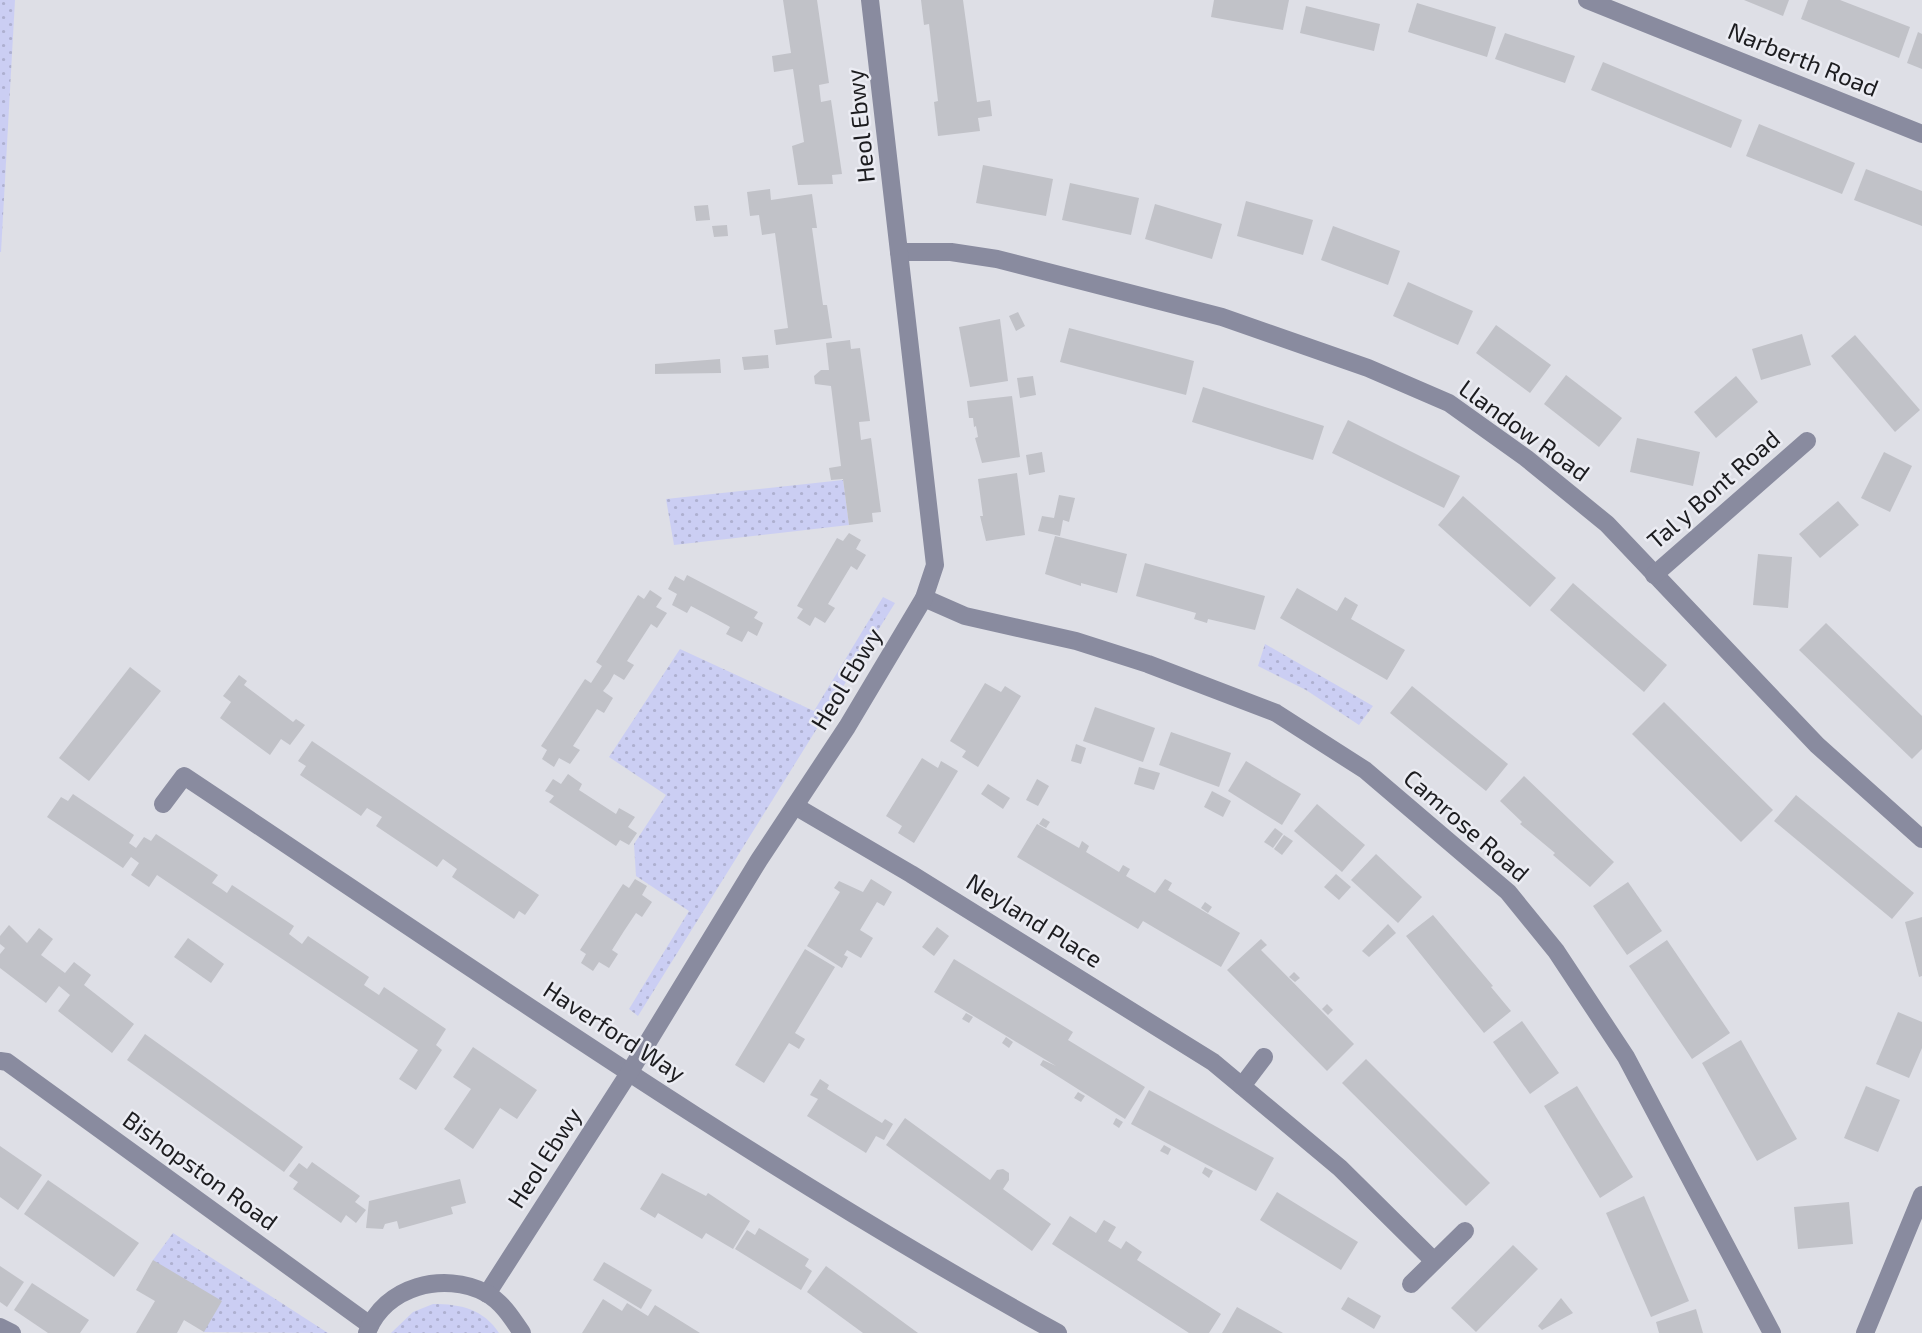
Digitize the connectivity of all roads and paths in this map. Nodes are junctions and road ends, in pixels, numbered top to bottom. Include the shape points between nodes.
1 (870, 0) edge
2 (1587, 0) edge
3 (1922, 134) edge
4 (899, 252) junction
5 (1807, 441) dead end
6 (1654, 575) junction
7 (924, 598) junction
8 (163, 804) dead end
9 (795, 806) junction
10 (1922, 839) edge
11 (1264, 1057) dead end
12 (0, 1060) edge
13 (629, 1073) junction
14 (1242, 1086) junction
15 (1922, 1195) edge
16 (1465, 1231) dead end
17 (1434, 1261) junction
18 (1411, 1283) dead end
19 (487, 1294) junction
20 (0, 1327) edge
21 (368, 1329) edge
22 (12, 1333) edge
23 (522, 1333) edge
24 (1058, 1333) edge
25 (1772, 1333) edge
26 (1865, 1333) edge

1 - 4 street, Heol Ebwy
2 - 3 street, Narberth Road
4 - 6 street, Llandow Road via 951,252 997,259 1222,317 1368,368 1449,403 1515,450 1607,524
4 - 7 street, Heol Ebwy via 935,565
5 - 6 street, Tal y Bont Road
6 - 10 street, Llandow Road via 1817,746
7 - 9 street, Heol Ebwy
7 - 25 street, Camrose Road via 965,616 1076,641 1149,664 1276,713 1365,770 1508,892 1556,951 1626,1057
8 - 13 street, Haverford Way via 184,776
9 - 13 street, Heol Ebwy
9 - 14 street, Neyland Place via 1213,1062
11 - 14 street
12 - 21 street, Bishopston Road
13 - 19 street, Heol Ebwy
13 - 24 street, Haverford Way via 849,1212
14 - 17 street, Neyland Place via 1340,1168
15 - 26 street
16 - 17 street
17 - 18 street
19 - 21 street, Bishopston Road via 462,1284 435,1282 409,1289 386,1304
19 - 23 street, Bishopston Road via 508,1311
20 - 22 street

